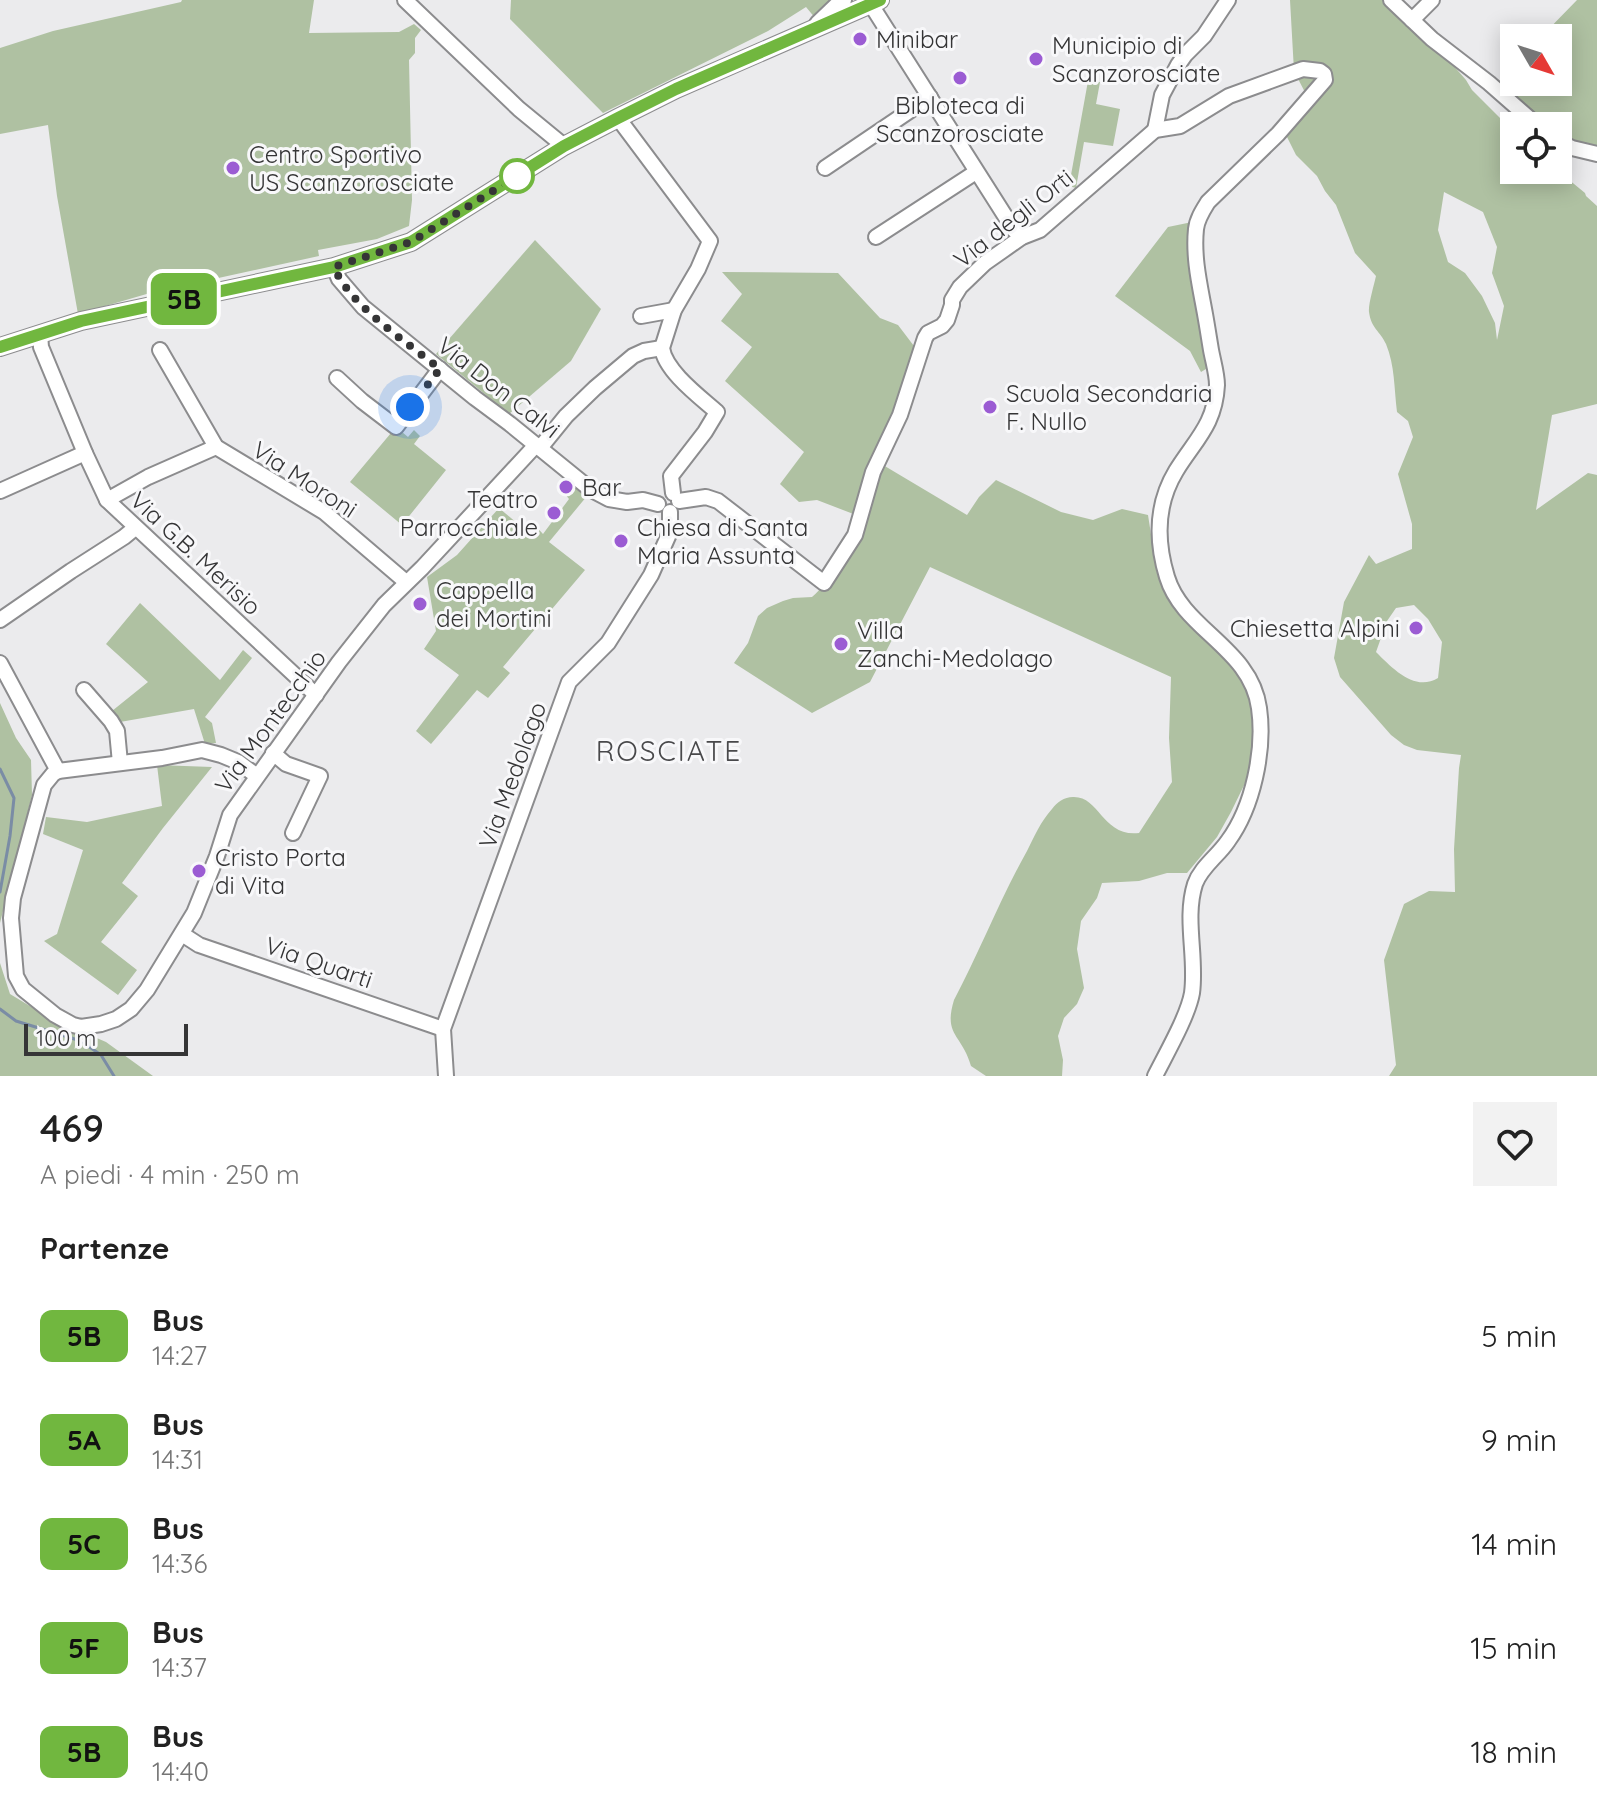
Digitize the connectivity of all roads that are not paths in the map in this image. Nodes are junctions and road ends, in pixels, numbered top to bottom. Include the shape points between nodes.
1 (405, 0) edge
2 (843, 0) edge
3 (1228, 0) edge
4 (1391, 0) edge
5 (1432, 0) edge
6 (873, 1) edge
7 (1412, 20) junction
8 (812, 29) junction
9 (930, 97) junction
10 (1522, 112) edge
11 (618, 118) junction
12 (1155, 130) junction
13 (564, 146) junction
14 (1572, 148) edge
15 (1597, 154) edge
16 (825, 168) dead end
17 (976, 172) junction
18 (876, 237) dead end
19 (1022, 237) junction
20 (334, 267) junction
21 (674, 310) junction
22 (641, 316) dead end
23 (40, 334) junction
24 (0, 347) edge
25 (662, 348) junction
26 (160, 350) dead end
27 (440, 369) junction
28 (337, 378) dead end
29 (538, 446) junction
30 (216, 447) junction
31 (85, 453) junction
32 (0, 491) edge
33 (107, 500) junction
34 (670, 502) junction
35 (135, 528) junction
36 (406, 582) junction
37 (0, 620) edge
38 (0, 663) edge
39 (84, 690) dead end
40 (316, 695) junction
41 (273, 753) junction
42 (120, 763) junction
43 (58, 771) junction
44 (257, 776) junction
45 (293, 833) dead end
46 (182, 934) junction
47 (443, 1029) junction
48 (446, 1076) edge
49 (1155, 1076) edge

1 - 13 street
2 - 8 street
3 - 12 street via 1178,65 1162,95
4 - 7 street
5 - 7 street
6 - 8 street
6 - 9 street
7 - 10 street
8 - 11 street
9 - 16 street
9 - 17 street
11 - 13 street
11 - 21 street via 710,241
12 - 19 street, Via degli Orti via 1040,230
12 - 49 street via 1180,126 1229,96 1303,69 1324,74 1325,80 1290,122 1208,202 1196,227 1197,276 1217,383 1213,412 1175,472 1158,527 1173,593 1229,651 1249,680 1259,705 1260,754 1245,810 1228,842 1197,880 1191,901 1192,996
13 - 20 street via 411,242
14 - 15 street
17 - 18 street
17 - 19 street
19 - 34 street, Via degli Orti via 960,287 947,320 925,338 900,415 873,472 855,535 824,583 718,501 706,497
20 - 23 street
20 - 27 street, Via Don Calvi via 363,307
21 - 22 street
21 - 25 street
23 - 24 street
23 - 31 street, Via G.B. Merisio
25 - 29 street, Via Montecchio via 633,356
25 - 34 street, Via Medolago via 673,370 717,412 671,476
26 - 30 street, Via Moroni
27 - 28 street via 396,427
27 - 29 street, Via Don Calvi
29 - 34 street, Via Don Calvi via 609,499
29 - 36 street, Via Montecchio
30 - 33 street, Via Moroni
30 - 36 street, Via Moroni via 324,512
31 - 32 street
31 - 33 street, Via G.B. Merisio
33 - 35 street, Via G.B. Merisio
34 - 47 street, Via Medolago via 670,532 651,575 608,643 569,682
35 - 37 street
35 - 40 street, Via G.B. Merisio
36 - 40 street, Via Montecchio
38 - 43 street
39 - 42 street via 117,731
40 - 41 street, Via Montecchio
41 - 44 street, Via Montecchio
41 - 45 street via 286,764 320,776
42 - 43 street
42 - 44 street via 202,750 238,762
43 - 46 street, Via Montecchio via 44,785 13,898 16,976 23,989 73,1025 116,1019 147,990
44 - 46 street, Via Montecchio via 230,815 206,887
46 - 47 street, Via Quarti via 199,945
47 - 48 street, Via Medolago

